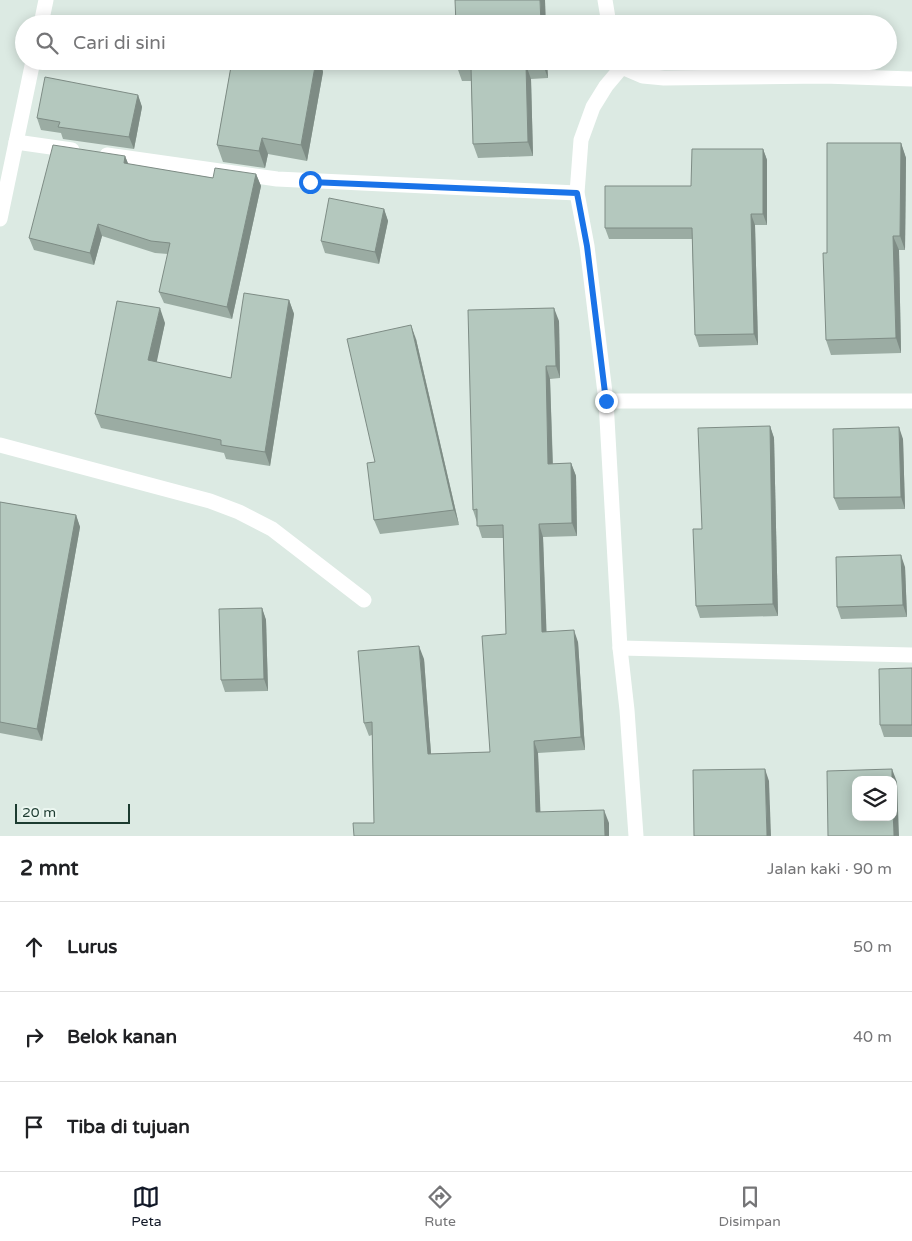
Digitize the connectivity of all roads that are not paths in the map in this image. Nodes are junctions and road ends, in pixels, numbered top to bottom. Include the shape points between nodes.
1 (46, 0) edge
2 (605, 0) edge
3 (43, 15) edge
4 (608, 15) edge
5 (31, 70) edge
6 (617, 70) edge
7 (632, 70) edge
8 (912, 80) edge
9 (16, 142) junction
10 (577, 193) junction
11 (0, 219) edge
12 (606, 401) junction
13 (912, 402) edge
14 (0, 445) edge
15 (364, 600) dead end
16 (620, 648) junction
17 (912, 655) edge
18 (636, 836) edge

1 - 3 street
2 - 4 street
5 - 9 street
6 - 10 street via 593,107 581,140
7 - 8 street via 643,76 664,78 824,76
9 - 10 street via 278,179
9 - 11 street
10 - 12 street via 587,246
12 - 13 street
12 - 16 street
14 - 15 street via 210,501 239,512 272,529
16 - 17 street
16 - 18 street

